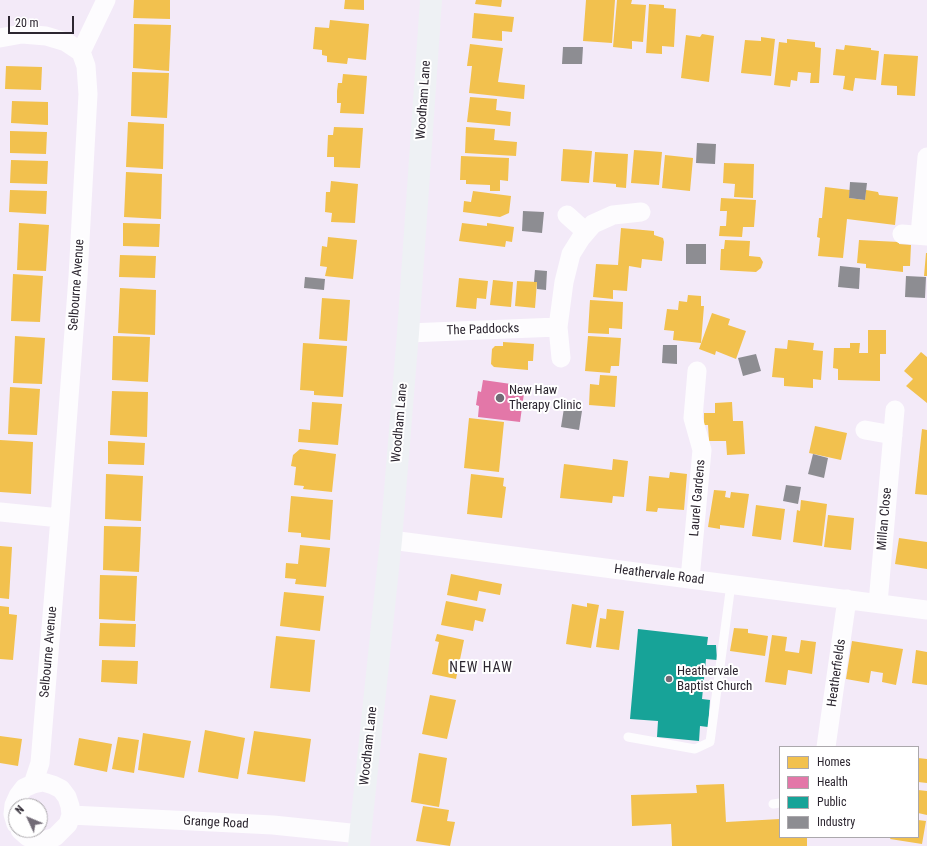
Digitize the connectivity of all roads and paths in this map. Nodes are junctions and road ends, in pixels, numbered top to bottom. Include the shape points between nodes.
1 (106, 0) edge
2 (431, 0) edge
3 (0, 38) edge
4 (80, 52) junction
5 (927, 157) edge
6 (641, 212) dead end
7 (567, 214) dead end
8 (586, 232) junction
9 (916, 235) edge
10 (558, 327) junction
11 (408, 333) junction
12 (561, 358) dead end
13 (697, 371) dead end
14 (895, 410) dead end
15 (865, 430) dead end
16 (893, 435) junction
17 (0, 512) edge
18 (60, 518) junction
19 (391, 540) junction
20 (690, 579) junction
21 (731, 584) junction
22 (847, 599) junction
23 (878, 603) junction
24 (927, 610) edge
25 (628, 737) dead end
26 (826, 746) edge
27 (33, 784) junction
28 (7, 805) edge
29 (71, 815) junction
30 (360, 840) edge
31 (37, 843) edge

1 - 4 street
2 - 11 main road, Woodham Lane
3 - 4 street via 22,34 46,36 66,42
4 - 18 street, Selbourne Avenue via 86,66 88,94 78,277
5 - 9 street
6 - 8 street via 613,216 593,224
7 - 8 street
8 - 10 street via 571,254
10 - 11 street, The Paddocks
10 - 12 street
11 - 19 main road, Woodham Lane
13 - 20 street, Laurel Gardens via 693,418 702,450
14 - 16 street, Millan Close
15 - 16 street
16 - 23 street, Millan Close
17 - 18 street
18 - 27 street, Selbourne Avenue via 40,763
19 - 20 street, Heathervale Road
19 - 30 main road, Woodham Lane
20 - 21 street, Heathervale Road
21 - 22 street, Heathervale Road
21 - 25 lane via 710,742 695,749
22 - 23 street, Heathervale Road
22 - 26 street, Heatherfields
23 - 24 street, Heathervale Road
27 - 28 street
27 - 29 street via 43,782 61,789 67,797
29 - 30 street, Grange Road via 273,826
29 - 31 street via 68,824 55,837

